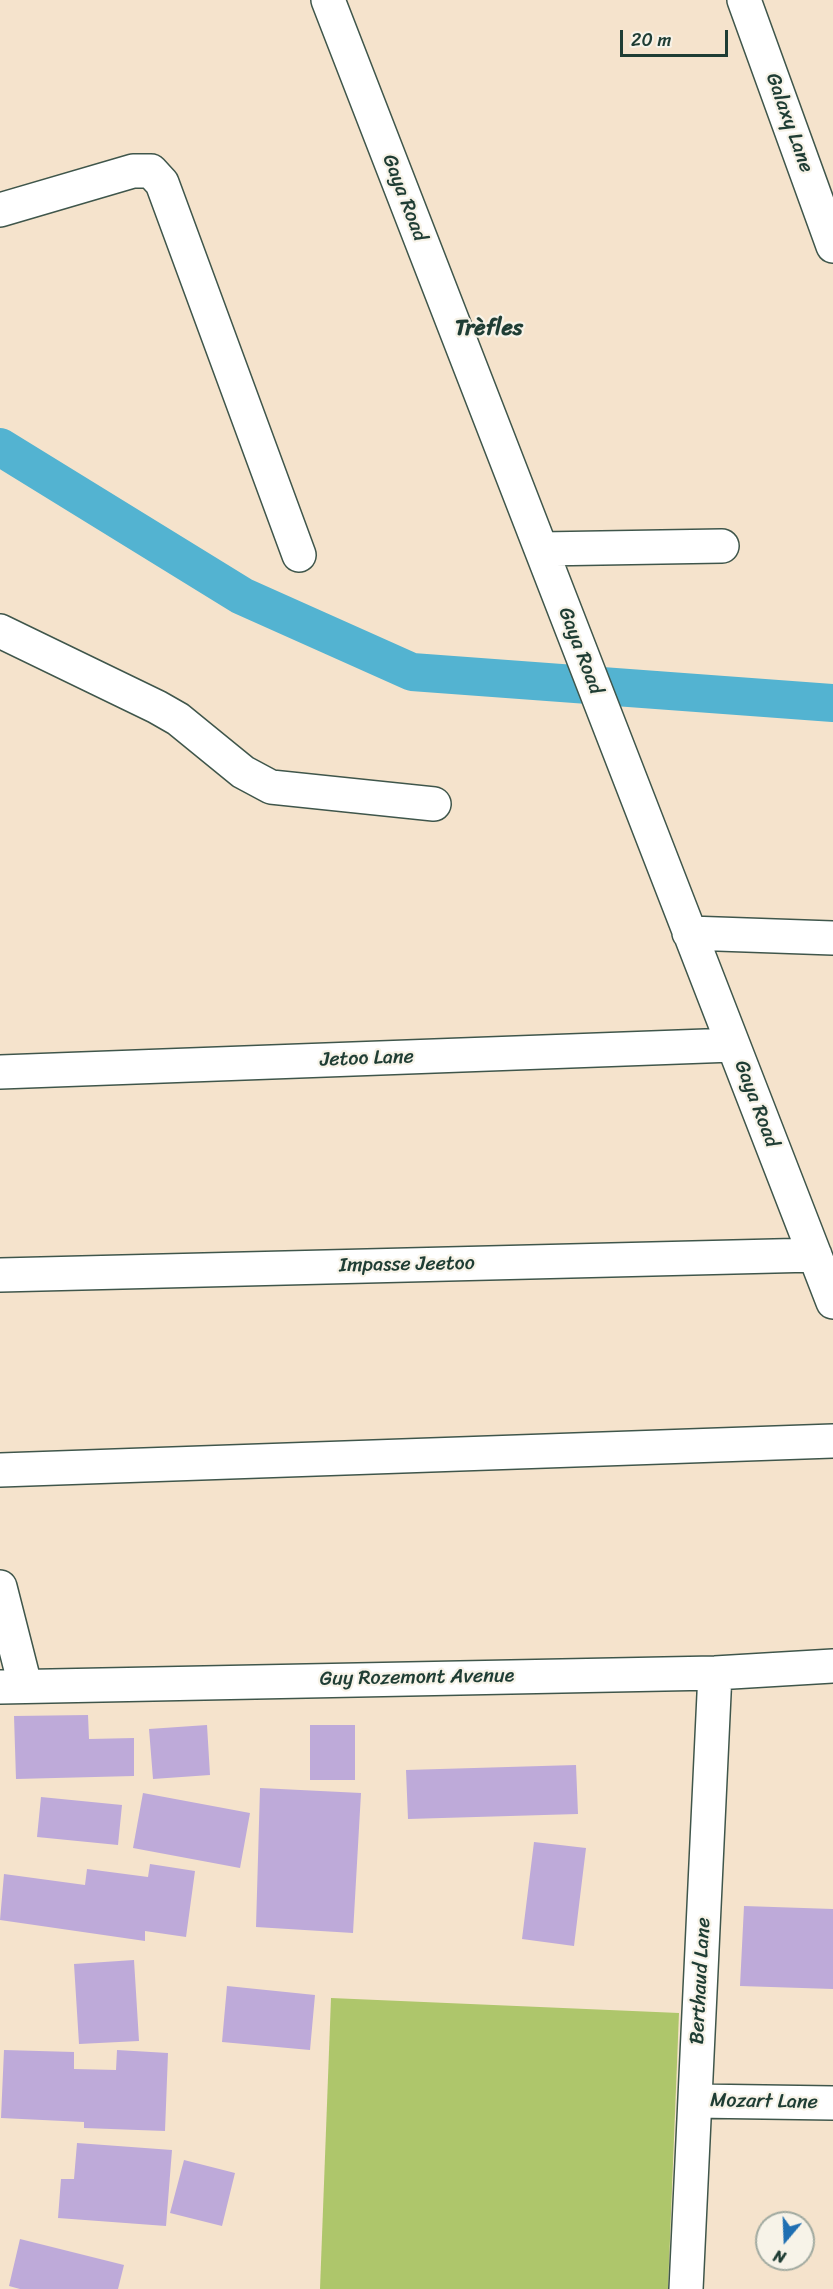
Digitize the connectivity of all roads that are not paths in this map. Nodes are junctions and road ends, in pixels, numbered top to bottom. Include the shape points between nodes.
1 (328, 0) edge
2 (744, 0) edge
3 (0, 210) edge
4 (833, 246) edge
5 (722, 546) dead end
6 (541, 549) junction
7 (299, 555) dead end
8 (0, 630) edge
9 (434, 804) dead end
10 (690, 933) junction
11 (833, 938) edge
12 (733, 1045) junction
13 (0, 1072) edge
14 (815, 1255) junction
15 (0, 1275) edge
16 (833, 1302) edge
17 (833, 1441) edge
18 (0, 1470) edge
19 (0, 1587) edge
20 (833, 1666) edge
21 (715, 1672) junction
22 (12, 1686) edge
23 (695, 2101) junction
24 (833, 2103) edge
25 (686, 2289) edge

1 - 6 street, Gaya Road
2 - 4 street, Galaxy Lane
3 - 7 street via 133,171 151,171 162,183
5 - 6 street
6 - 10 street, Gaya Road
8 - 9 street via 171,715 243,772 271,787
10 - 11 street
10 - 12 street, Gaya Road
12 - 13 street, Jetoo Lane
12 - 14 street, Gaya Road
14 - 15 street, Impasse Jeetoo
14 - 16 street, Gaya Road
17 - 18 street
19 - 22 street
20 - 21 street, Guy Rozemont Avenue
21 - 22 street, Guy Rozemont Avenue
21 - 23 street, Berthaud Lane
23 - 24 street, Mozart Lane
23 - 25 street, Berthaud Lane

